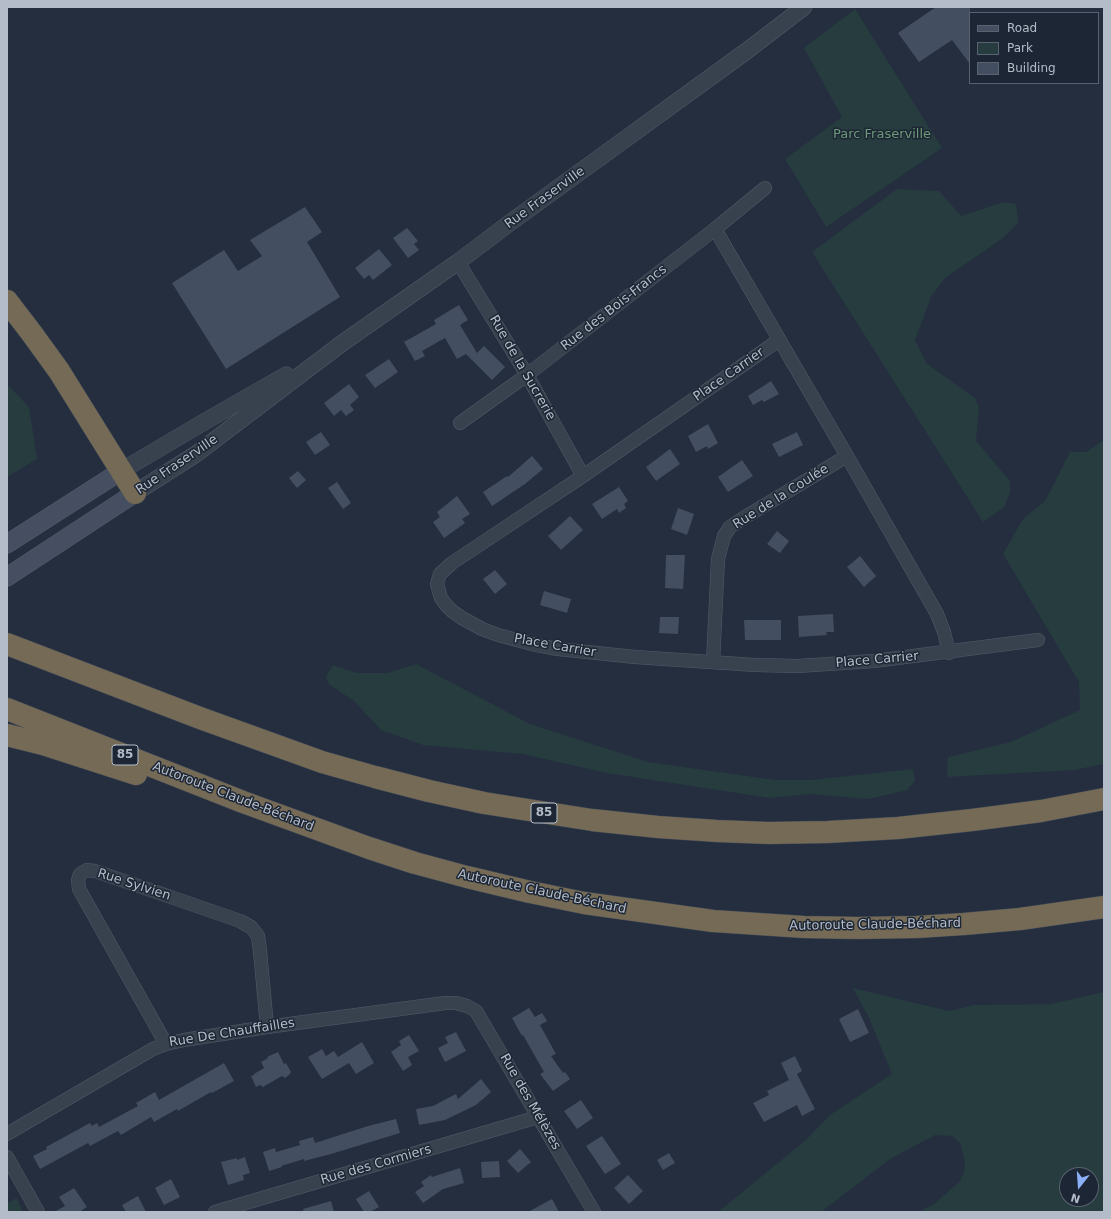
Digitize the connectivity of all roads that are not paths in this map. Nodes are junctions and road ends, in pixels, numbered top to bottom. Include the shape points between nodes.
1 (804, 7) edge
2 (765, 188) dead end
3 (715, 229) junction
4 (458, 262) junction
5 (7, 301) edge
6 (14, 315) edge
7 (779, 340) junction
8 (342, 344) junction
9 (527, 375) junction
10 (460, 423) dead end
11 (847, 456) junction
12 (121, 471) junction
13 (583, 476) junction
14 (135, 493) junction
15 (7, 544) edge
16 (7, 577) edge
17 (1038, 640) dead end
18 (7, 641) edge
19 (7, 644) edge
20 (949, 652) junction
21 (55, 662) junction
22 (713, 662) junction
23 (7, 709) edge
24 (7, 735) edge
25 (1104, 799) edge
26 (426, 866) junction
27 (1104, 907) edge
28 (456, 1003) joint
29 (267, 1027) junction
30 (166, 1044) junction
31 (538, 1117) junction
32 (7, 1134) edge
33 (7, 1157) edge
34 (38, 1212) edge
35 (214, 1212) edge
36 (594, 1212) edge

1 - 4 street, Rue Fraserville
2 - 3 street, Rue des Bois-Francs
3 - 7 street, Place Carrier
3 - 9 street, Rue des Bois-Francs
4 - 8 street, Rue Fraserville
4 - 9 street, Rue de la Sucrerie
5 - 6 highway
6 - 12 highway via 37,340 59,371
7 - 11 street, Place Carrier
7 - 13 street, Place Carrier
8 - 12 street, Rue Fraserville
8 - 14 street, Rue Fraserville via 196,454
9 - 10 street, Rue des Bois-Francs
9 - 13 street, Rue de la Sucrerie
11 - 20 street, Place Carrier via 941,623
11 - 22 street, Rue de la Coulée via 745,517 730,527 724,536 718,559
12 - 14 highway
12 - 15 main road, Rue Fraserville
13 - 22 street, Place Carrier via 445,568 437,584 441,598 452,611 482,629 536,645 635,657
14 - 16 main road, Rue Fraserville
17 - 20 street, Place Carrier
18 - 21 highway
19 - 21 highway, 85
20 - 22 street, Place Carrier via 874,661 798,666
21 - 25 highway, 85 via 322,762 484,803 592,820 717,831 836,832 972,820
23 - 26 highway, Autoroute Claude-Béchard / 85 via 243,802
24 - 26 highway via 153,779 312,836
26 - 27 highway, Autoroute Claude-Béchard / 85 via 467,878 584,903 638,912 758,925 917,926 1020,919
28 - 29 street, Rue De Chauffailles
28 - 31 street, Rue des Mélèzes via 476,1011
29 - 30 street, Rue De Chauffailles
29 - 30 street, Rue Sylvien via 258,936 251,927 162,893 87,870 80,874 79,889
30 - 32 street, Rue De Chauffailles via 153,1048
31 - 35 street, Rue des Cormiers
31 - 36 street, Rue des Mélèzes
33 - 34 street

